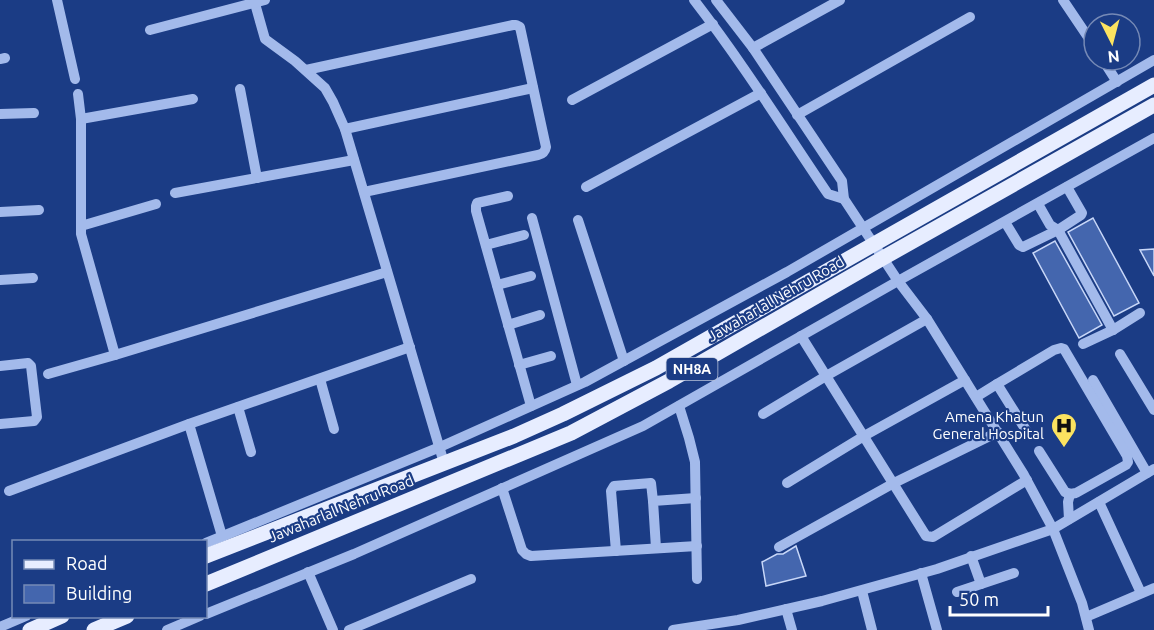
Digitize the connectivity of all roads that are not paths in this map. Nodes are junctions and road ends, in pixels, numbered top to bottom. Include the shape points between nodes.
1 (57, 0) edge
2 (694, 0) edge
3 (716, 0) edge
4 (840, 0) edge
5 (1063, 0) edge
6 (258, 1) edge
7 (970, 17) dead end
8 (713, 24) junction
9 (1082, 28) edge
10 (150, 30) dead end
11 (753, 48) junction
12 (1154, 60) edge
13 (306, 70) junction
14 (1111, 72) edge
15 (75, 79) dead end
16 (1117, 82) junction
17 (1154, 85) edge
18 (533, 88) junction
19 (240, 89) dead end
20 (761, 93) junction
21 (78, 94) dead end
22 (193, 99) dead end
23 (572, 100) dead end
24 (1154, 105) edge
25 (34, 113) dead end
26 (0, 114) edge
27 (797, 115) junction
28 (81, 119) junction
29 (345, 129) junction
30 (1154, 138) edge
31 (354, 160) junction
32 (257, 178) junction
33 (586, 187) dead end
34 (1067, 187) junction
35 (364, 192) junction
36 (175, 193) dead end
37 (508, 196) dead end
38 (844, 199) junction
39 (156, 204) dead end
40 (1038, 204) junction
41 (39, 210) dead end
42 (0, 212) edge
43 (532, 218) dead end
44 (578, 220) dead end
45 (1005, 222) junction
46 (81, 226) junction
47 (863, 227) junction
48 (1058, 231) junction
49 (524, 235) dead end
50 (874, 244) junction
51 (486, 245) junction
52 (883, 258) junction
53 (387, 272) junction
54 (531, 276) dead end
55 (33, 278) dead end
56 (0, 279) edge
57 (898, 281) junction
58 (497, 285) junction
59 (1140, 313) dead end
60 (540, 315) dead end
61 (927, 319) junction
62 (508, 325) junction
63 (1113, 330) junction
64 (801, 336) junction
65 (1083, 344) dead end
66 (410, 347) junction
67 (1120, 354) dead end
68 (115, 355) junction
69 (551, 356) dead end
70 (624, 360) junction
71 (519, 365) junction
72 (0, 366) edge
73 (48, 374) dead end
74 (826, 376) junction
75 (320, 379) junction
76 (965, 380) junction
77 (1093, 380) dead end
78 (997, 384) junction
79 (577, 385) junction
80 (976, 397) junction
81 (531, 406) junction
82 (679, 406) junction
83 (238, 407) junction
84 (1154, 410) edge
85 (763, 414) dead end
86 (0, 424) edge
87 (189, 424) junction
88 (334, 429) dead end
89 (998, 432) junction
90 (1029, 435) dead end
91 (864, 436) junction
92 (440, 447) junction
93 (1039, 451) dead end
94 (251, 452) dead end
95 (444, 463) junction
96 (1151, 471) edge
97 (1027, 480) junction
98 (787, 483) dead end
99 (894, 483) junction
100 (502, 488) junction
101 (9, 491) dead end
102 (1070, 494) junction
103 (696, 498) junction
104 (653, 501) junction
105 (1099, 502) junction
106 (1069, 519) junction
107 (1053, 529) junction
108 (222, 536) junction
109 (207, 543) edge
110 (697, 546) junction
111 (779, 547) dead end
112 (656, 548) junction
113 (616, 551) junction
114 (207, 556) edge
115 (971, 556) junction
116 (308, 572) junction
117 (921, 573) junction
118 (1014, 573) dead end
119 (471, 579) dead end
120 (698, 579) dead end
121 (207, 584) edge
122 (981, 584) junction
123 (1154, 588) edge
124 (862, 591) junction
125 (957, 592) dead end
126 (1141, 593) junction
127 (786, 609) junction
128 (207, 614) edge
129 (1086, 617) junction
130 (21, 618) edge
131 (57, 618) edge
132 (123, 618) edge
133 (195, 618) edge
134 (0, 627) edge
135 (104, 628) edge
136 (30, 630) edge
137 (167, 630) edge
138 (333, 630) edge
139 (349, 630) edge
140 (673, 630) edge
141 (792, 630) edge
142 (872, 630) edge
143 (937, 630) edge
144 (1089, 630) edge

1 - 15 street
2 - 8 street
3 - 11 street
4 - 11 street
5 - 9 street
6 - 10 street
6 - 13 street via 263,37
7 - 27 street
8 - 20 street
8 - 23 street
11 - 27 street
12 - 16 street
13 - 18 street via 516,25 520,27
13 - 29 street via 325,88
14 - 16 street
16 - 47 street
17 - 50 main road, Jawaharlal Nehru Road / NH8A
18 - 29 street
18 - 35 street via 546,147 543,154
19 - 32 street
20 - 33 street
20 - 38 street via 828,194
21 - 28 street
22 - 28 street
24 - 52 main road, Jawaharlal Nehru Road / NH8A
25 - 26 street
27 - 38 street via 842,182
28 - 46 street
29 - 31 street
30 - 34 street
31 - 32 street
31 - 35 street
32 - 36 street
34 - 40 street
34 - 48 street via 1081,215
35 - 53 street
37 - 51 street via 477,203
38 - 47 street
39 - 46 street
40 - 45 street
40 - 48 street
41 - 42 street
43 - 79 street
44 - 70 street
45 - 48 street via 1023,248
45 - 57 street
46 - 68 street
47 - 50 street
47 - 70 street
48 - 63 street
49 - 51 street
50 - 52 street
50 - 95 main road, Jawaharlal Nehru Road / NH8A via 656,368 514,436
51 - 58 street
52 - 57 street
52 - 121 main road, Jawaharlal Nehru Road / NH8A via 571,434
53 - 66 street
53 - 68 street
54 - 58 street
55 - 56 street
57 - 61 street
57 - 64 street
58 - 62 street
59 - 63 street
60 - 62 street
61 - 74 street
61 - 76 street
62 - 71 street
63 - 65 street
64 - 74 street
64 - 82 street
66 - 75 street
66 - 92 street
67 - 84 street
68 - 73 street
69 - 71 street
70 - 79 street
71 - 81 street
72 - 86 street via 31,366 37,417 34,421
74 - 85 street
74 - 91 street
75 - 83 street
75 - 88 street
76 - 80 street
76 - 91 street
77 - 96 street
78 - 80 street
78 - 90 street
78 - 102 street via 1054,350 1065,349 1128,456 1126,465
79 - 81 street
80 - 89 street
81 - 92 street
82 - 100 street via 643,426
82 - 103 street via 695,462
83 - 87 street
83 - 94 street
87 - 101 street
87 - 108 street
89 - 97 street
89 - 99 street
91 - 98 street
91 - 99 street
92 - 95 street
92 - 108 street
93 - 102 street
95 - 114 main road, Jawaharlal Nehru Road / NH8A
96 - 105 street
97 - 99 street via 933,537 926,536
97 - 107 street
99 - 111 street
100 - 113 street via 526,554
100 - 116 street
102 - 106 street
103 - 104 street
103 - 110 street
104 - 112 street
104 - 113 street via 651,483 612,488
105 - 106 street
105 - 126 street
106 - 107 street
107 - 115 street
107 - 129 street
108 - 109 street
110 - 112 street
110 - 120 street
112 - 113 street
115 - 117 street
115 - 122 street
116 - 128 street
116 - 138 street
117 - 124 street
117 - 143 street
118 - 122 street
119 - 139 street
122 - 125 street
123 - 126 street
124 - 127 street
124 - 142 street
126 - 129 street
127 - 140 street
127 - 141 street
129 - 144 street
130 - 134 street
131 - 136 main road
132 - 135 main road
133 - 137 street

